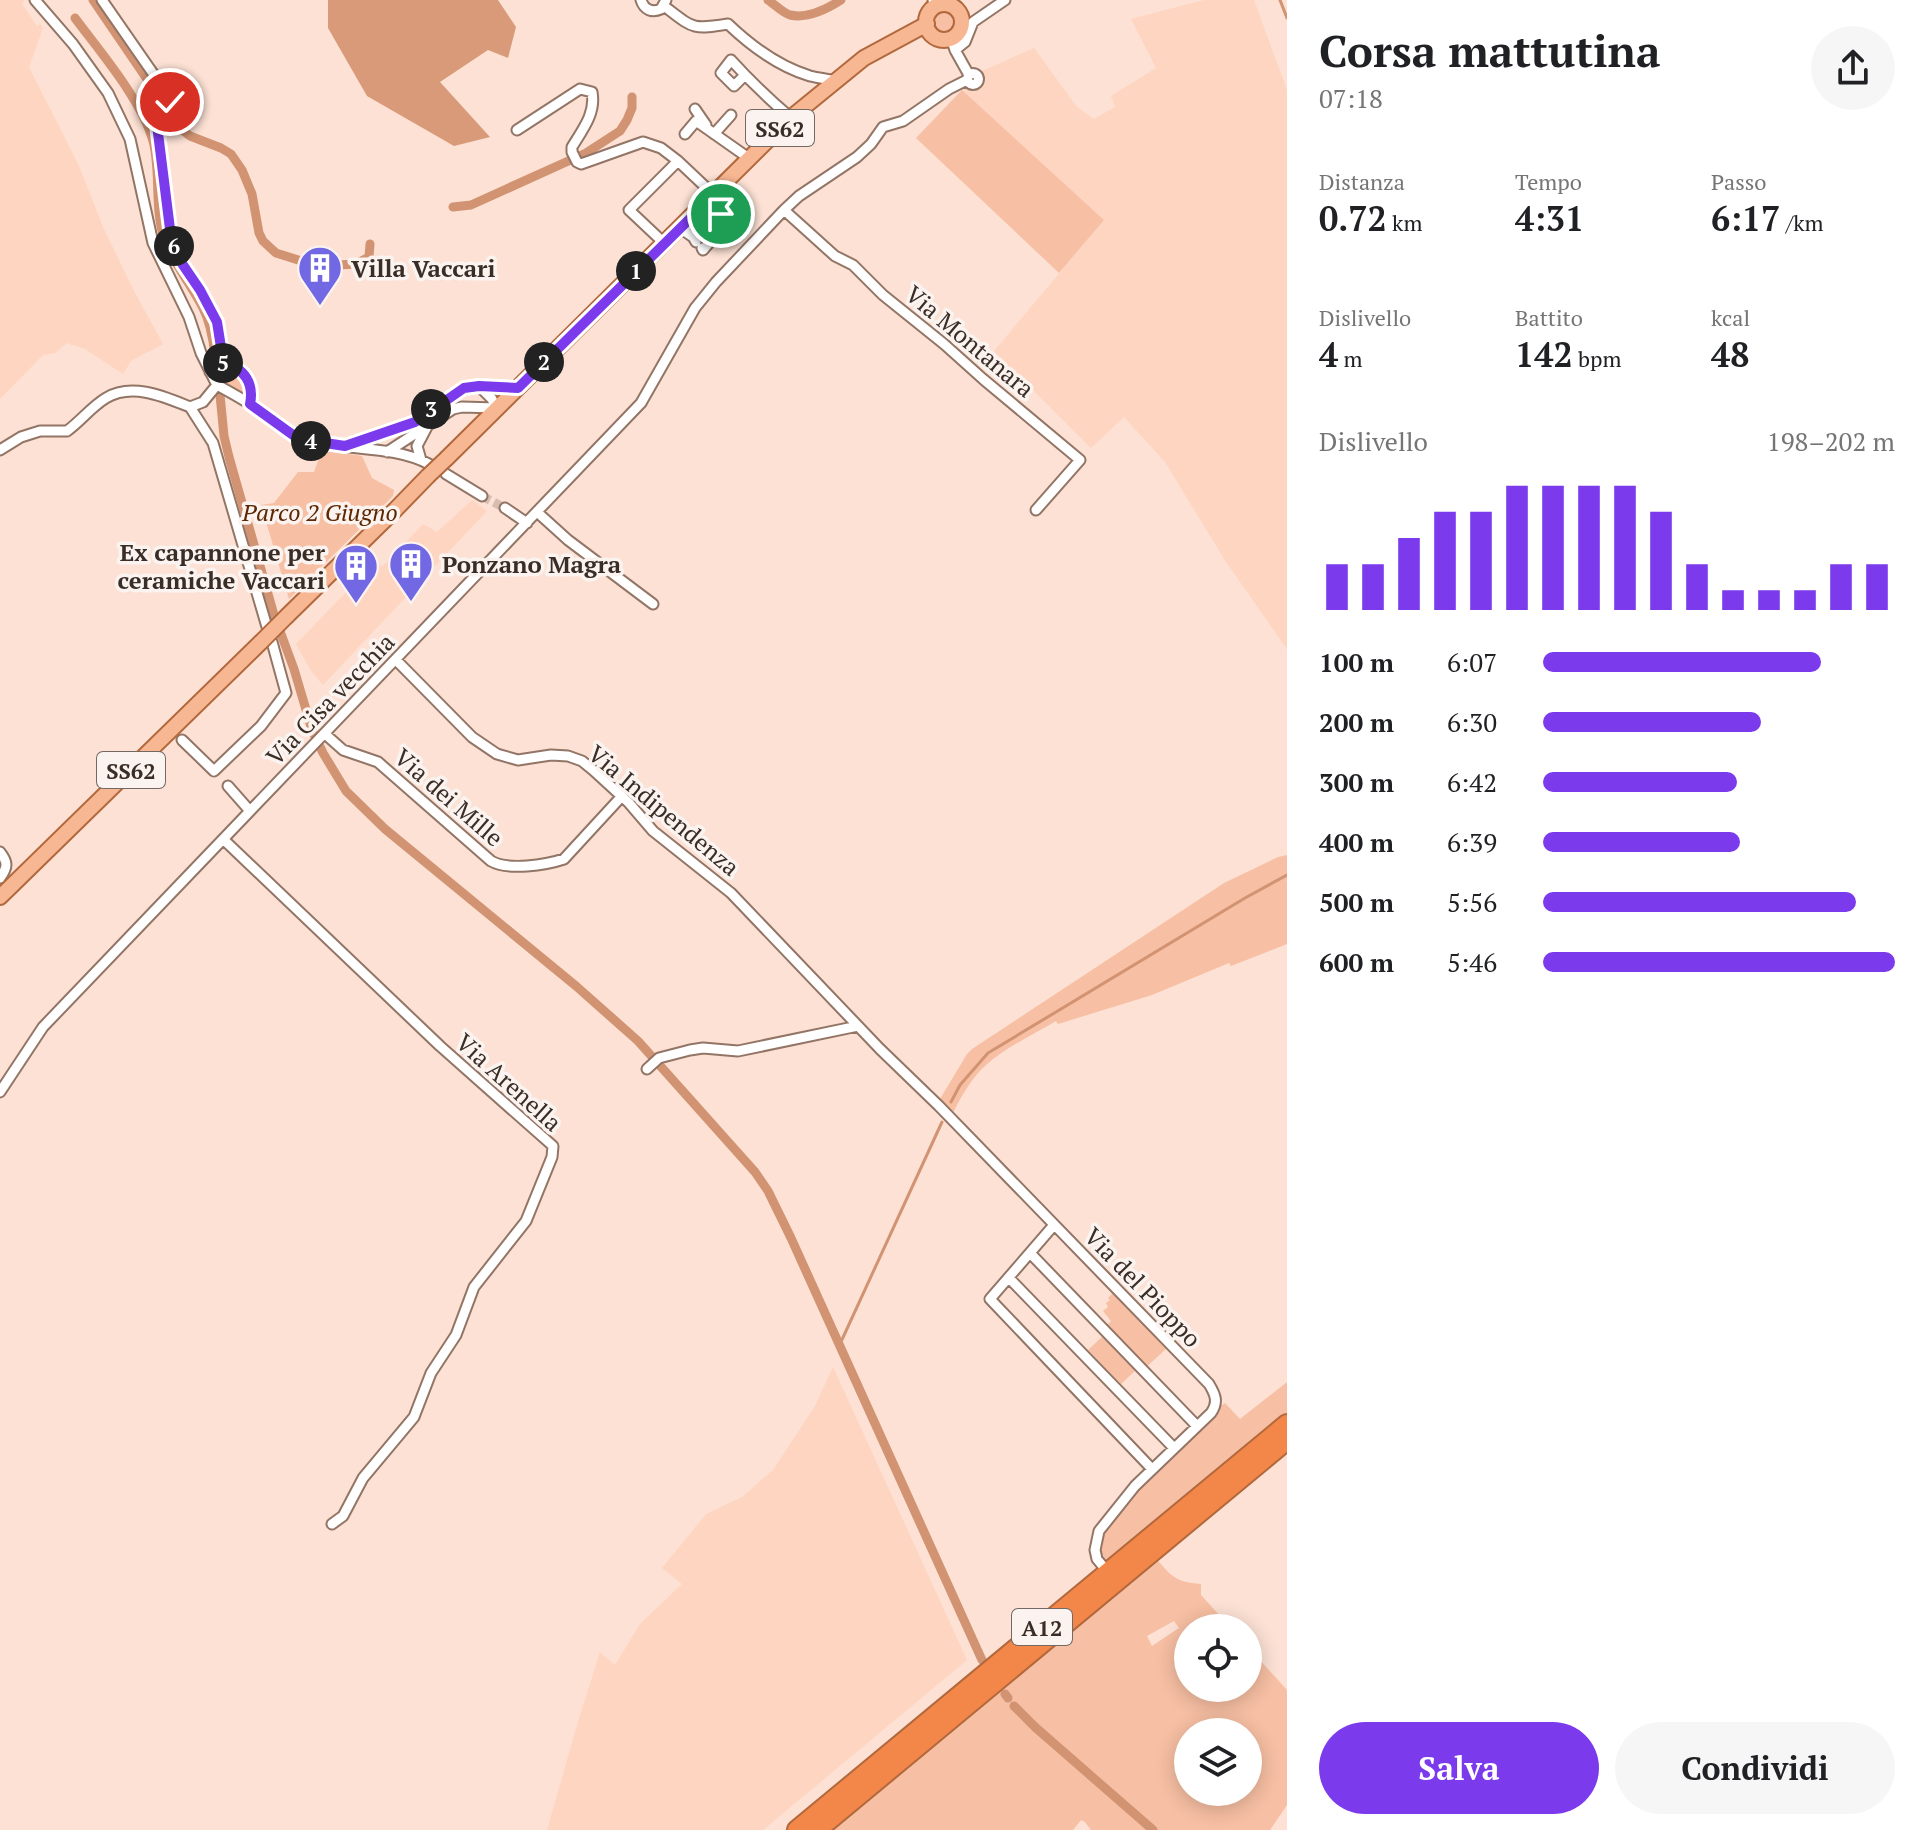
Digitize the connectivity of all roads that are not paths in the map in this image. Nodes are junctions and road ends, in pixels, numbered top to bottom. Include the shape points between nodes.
1 (35, 0) edge
2 (102, 0) edge
3 (641, 0) edge
4 (969, 0) edge
5 (1005, 0) edge
6 (665, 3) edge
7 (935, 3) edge
8 (957, 10) junction
9 (927, 24) junction
10 (953, 44) junction
11 (745, 75) dead end
12 (836, 81) junction
13 (695, 109) dead end
14 (731, 115) dead end
15 (791, 118) junction
16 (517, 130) dead end
17 (712, 132) junction
18 (685, 134) dead end
19 (750, 159) junction
20 (678, 161) junction
21 (784, 210) junction
22 (718, 218) junction
23 (680, 228) junction
24 (697, 242) junction
25 (664, 243) junction
26 (224, 366) junction
27 (210, 372) junction
28 (217, 385) junction
29 (479, 386) junction
30 (518, 388) junction
31 (250, 404) junction
32 (190, 407) junction
33 (469, 408) junction
34 (496, 408) junction
35 (430, 423) junction
36 (476, 429) junction
37 (388, 431) junction
38 (345, 446) junction
39 (0, 450) edge
40 (387, 452) junction
41 (426, 467) junction
42 (446, 474) dead end
43 (482, 496) tunnel mouth
44 (505, 508) tunnel mouth
45 (1036, 510) dead end
46 (537, 512) junction
47 (527, 523) junction
48 (653, 604) dead end
49 (267, 627) dead end
50 (267, 642) junction
51 (396, 660) junction
52 (323, 736) junction
53 (182, 740) dead end
54 (228, 786) dead end
55 (622, 796) junction
56 (250, 811) junction
57 (223, 839) junction
58 (0, 852) edge
59 (0, 878) edge
60 (0, 897) edge
61 (858, 1026) junction
62 (880, 1049) joint
63 (652, 1064) dead end
64 (0, 1092) edge
65 (1054, 1225) junction
66 (1030, 1253) junction
67 (1009, 1278) junction
68 (1287, 1424) edge
69 (1197, 1426) junction
70 (1287, 1440) edge
71 (1174, 1448) junction
72 (1152, 1469) junction
73 (332, 1524) dead end
74 (1106, 1570) dead end
75 (797, 1830) edge
76 (817, 1830) edge

1 - 27 street via 108,93 130,139 153,243
2 - 26 street via 168,93 169,104 157,125 171,237 217,322
3 - 6 street via 652,11
4 - 8 main road
5 - 10 street via 973,22 965,42
6 - 12 street via 690,26 728,24 779,62
7 - 8 main road
7 - 9 main road
8 - 10 main road via 962,23
9 - 10 main road via 935,37
9 - 12 main road, SS62 via 864,58
10 - 21 street, Via Cisa vecchia via 968,77 903,121 883,127 857,157
11 - 15 street
12 - 15 main road, SS62
13 - 17 street
14 - 17 street
15 - 19 main road, SS62
16 - 20 street via 580,89 588,90 594,103 591,116 572,147 581,164 643,142
17 - 18 street via 696,121
17 - 19 street
19 - 22 main road, SS62
20 - 22 street
20 - 25 street via 629,210
21 - 45 street, Via Montanara via 1080,460
21 - 46 street, Via Cisa vecchia via 695,308 641,403
22 - 23 main road, SS62
22 - 24 street
22 - 24 street via 703,250
23 - 24 street
23 - 25 main road, SS62
25 - 30 main road, SS62
26 - 27 street
26 - 31 street via 246,376
27 - 28 street
28 - 31 street
28 - 32 street via 203,402
29 - 30 street
29 - 34 street
29 - 37 street via 464,388 415,422
30 - 34 main road, SS62
31 - 38 street via 293,435
32 - 39 street via 146,392 119,392 67,431 40,431
32 - 49 street via 213,443
33 - 34 street
33 - 35 street via 453,409
33 - 36 street
34 - 36 main road, SS62
35 - 40 street
35 - 41 street via 417,446
36 - 41 main road, SS62, bridge via 447,458
37 - 38 street
37 - 40 street
38 - 40 street
40 - 41 street
41 - 50 main road, SS62, bridge via 395,510
42 - 43 street
44 - 47 street
46 - 47 street, Via Cisa vecchia
46 - 48 street
47 - 51 street, Via Cisa vecchia
50 - 53 street via 286,693 261,726 214,771
50 - 60 main road, SS62
51 - 52 street, Via Cisa vecchia
51 - 55 street, Via Indipendenza via 485,746 518,760 551,755 582,761
52 - 55 street, Via dei Mille via 343,750 378,762 500,867 564,859
52 - 56 street, Via Cisa vecchia
54 - 56 street
55 - 61 street, Via Indipendenza via 653,831 731,893
56 - 57 street, Via Cisa vecchia
57 - 64 street, Via Cisa vecchia via 43,1027
57 - 73 street, Via Arenella via 553,1146 526,1221 474,1287 414,1417
58 - 59 street via 7,866
61 - 62 street, Via Indipendenza
61 - 63 street via 738,1051 703,1048
62 - 65 street, Via del Pioppo
65 - 66 street
65 - 69 street, Via del Pioppo via 1209,1384 1215,1408
66 - 67 street
66 - 69 street
67 - 71 street
67 - 72 street via 990,1299
68 - 75 highway, A12
69 - 71 street, Via del Pioppo
70 - 76 highway, A12
71 - 72 street, Via del Pioppo
72 - 74 street, Via del Pioppo via 1099,1531 1095,1550

